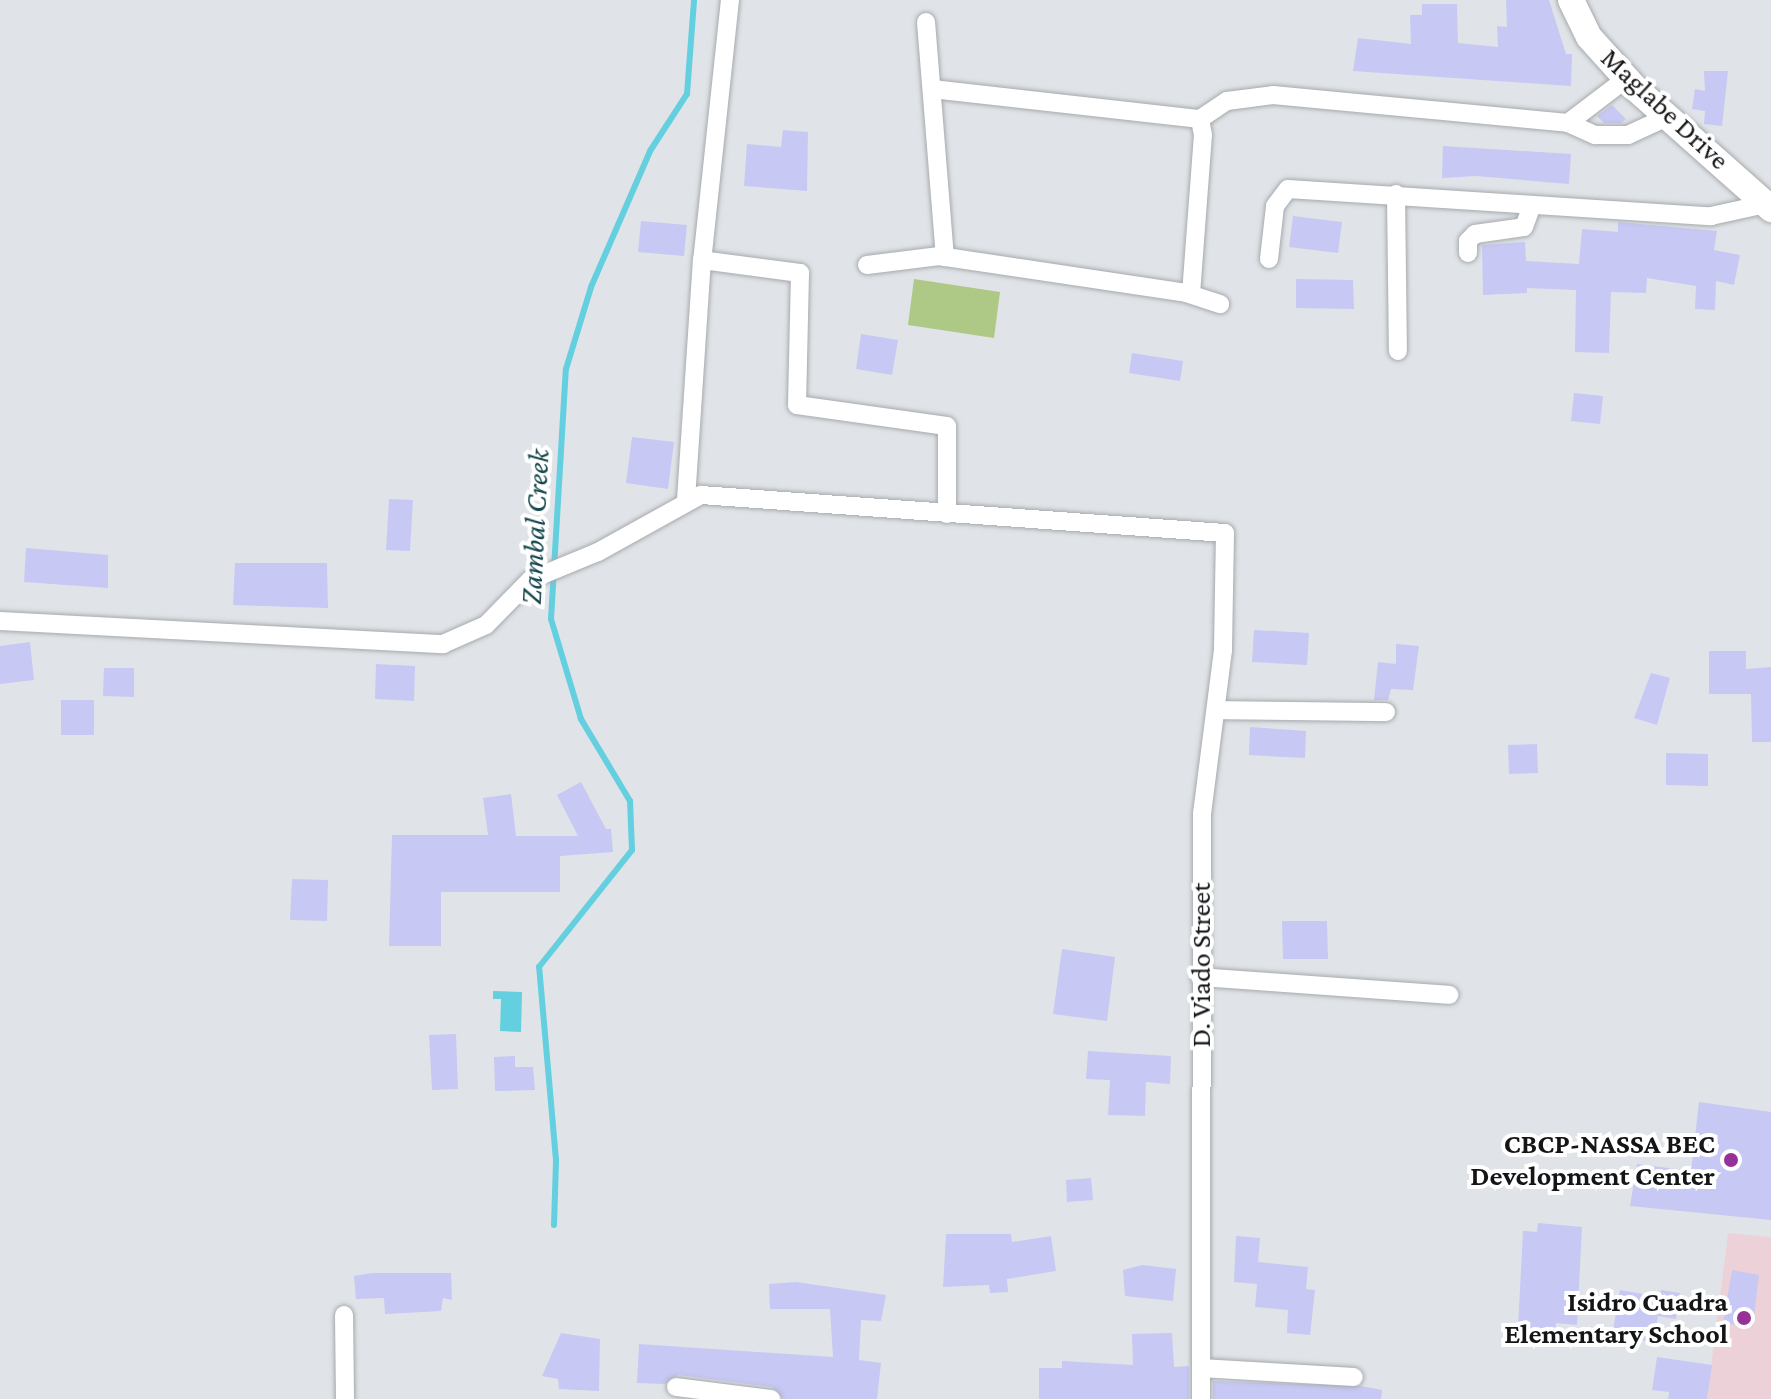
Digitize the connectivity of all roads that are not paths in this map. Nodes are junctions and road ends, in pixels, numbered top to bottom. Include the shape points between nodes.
1 (730, 0) edge
2 (1571, 0) edge
3 (926, 22) dead end
4 (1627, 78) junction
5 (932, 89) junction
6 (1667, 117) junction
7 (1200, 119) junction
8 (1568, 123) junction
9 (1396, 194) junction
10 (1768, 206) edge
11 (1531, 208) junction
12 (1468, 253) dead end
13 (945, 257) junction
14 (1269, 259) dead end
15 (702, 260) junction
16 (867, 265) dead end
17 (1191, 294) junction
18 (1220, 304) dead end
19 (1398, 351) dead end
20 (686, 500) junction
21 (947, 514) junction
22 (0, 621) edge
23 (1217, 710) junction
24 (1386, 712) dead end
25 (1200, 977) junction
26 (1449, 995) dead end
27 (344, 1315) dead end
28 (1201, 1368) junction
29 (1354, 1377) dead end
30 (676, 1387) dead end
31 (345, 1399) edge
32 (771, 1399) edge
33 (1201, 1399) edge

1 - 15 street
2 - 4 main road, Maglabe Drive via 1589,37
3 - 5 street
4 - 6 main road, Maglabe Drive
4 - 8 street
5 - 7 street
5 - 13 street
6 - 8 street via 1628,135 1595,135
6 - 10 main road, Maglabe Drive
7 - 8 street via 1227,101 1273,95
7 - 17 street
9 - 11 street
9 - 14 street via 1283,191 1275,206
9 - 19 street
10 - 11 street via 1711,216
11 - 12 street via 1524,227 1475,234 1468,241
13 - 16 street
13 - 17 street
15 - 20 street
15 - 21 street via 800,273 797,405 947,426
17 - 18 street
20 - 21 street via 716,495
20 - 22 street via 598,552 530,580 486,625 443,644
21 - 23 street, D. Viado Street via 1225,533
23 - 24 street
23 - 25 street, D. Viado Street via 1202,813
25 - 26 street
25 - 28 street, D. Viado Street
27 - 31 street
28 - 29 street
28 - 33 street, D. Viado Street
30 - 32 street

